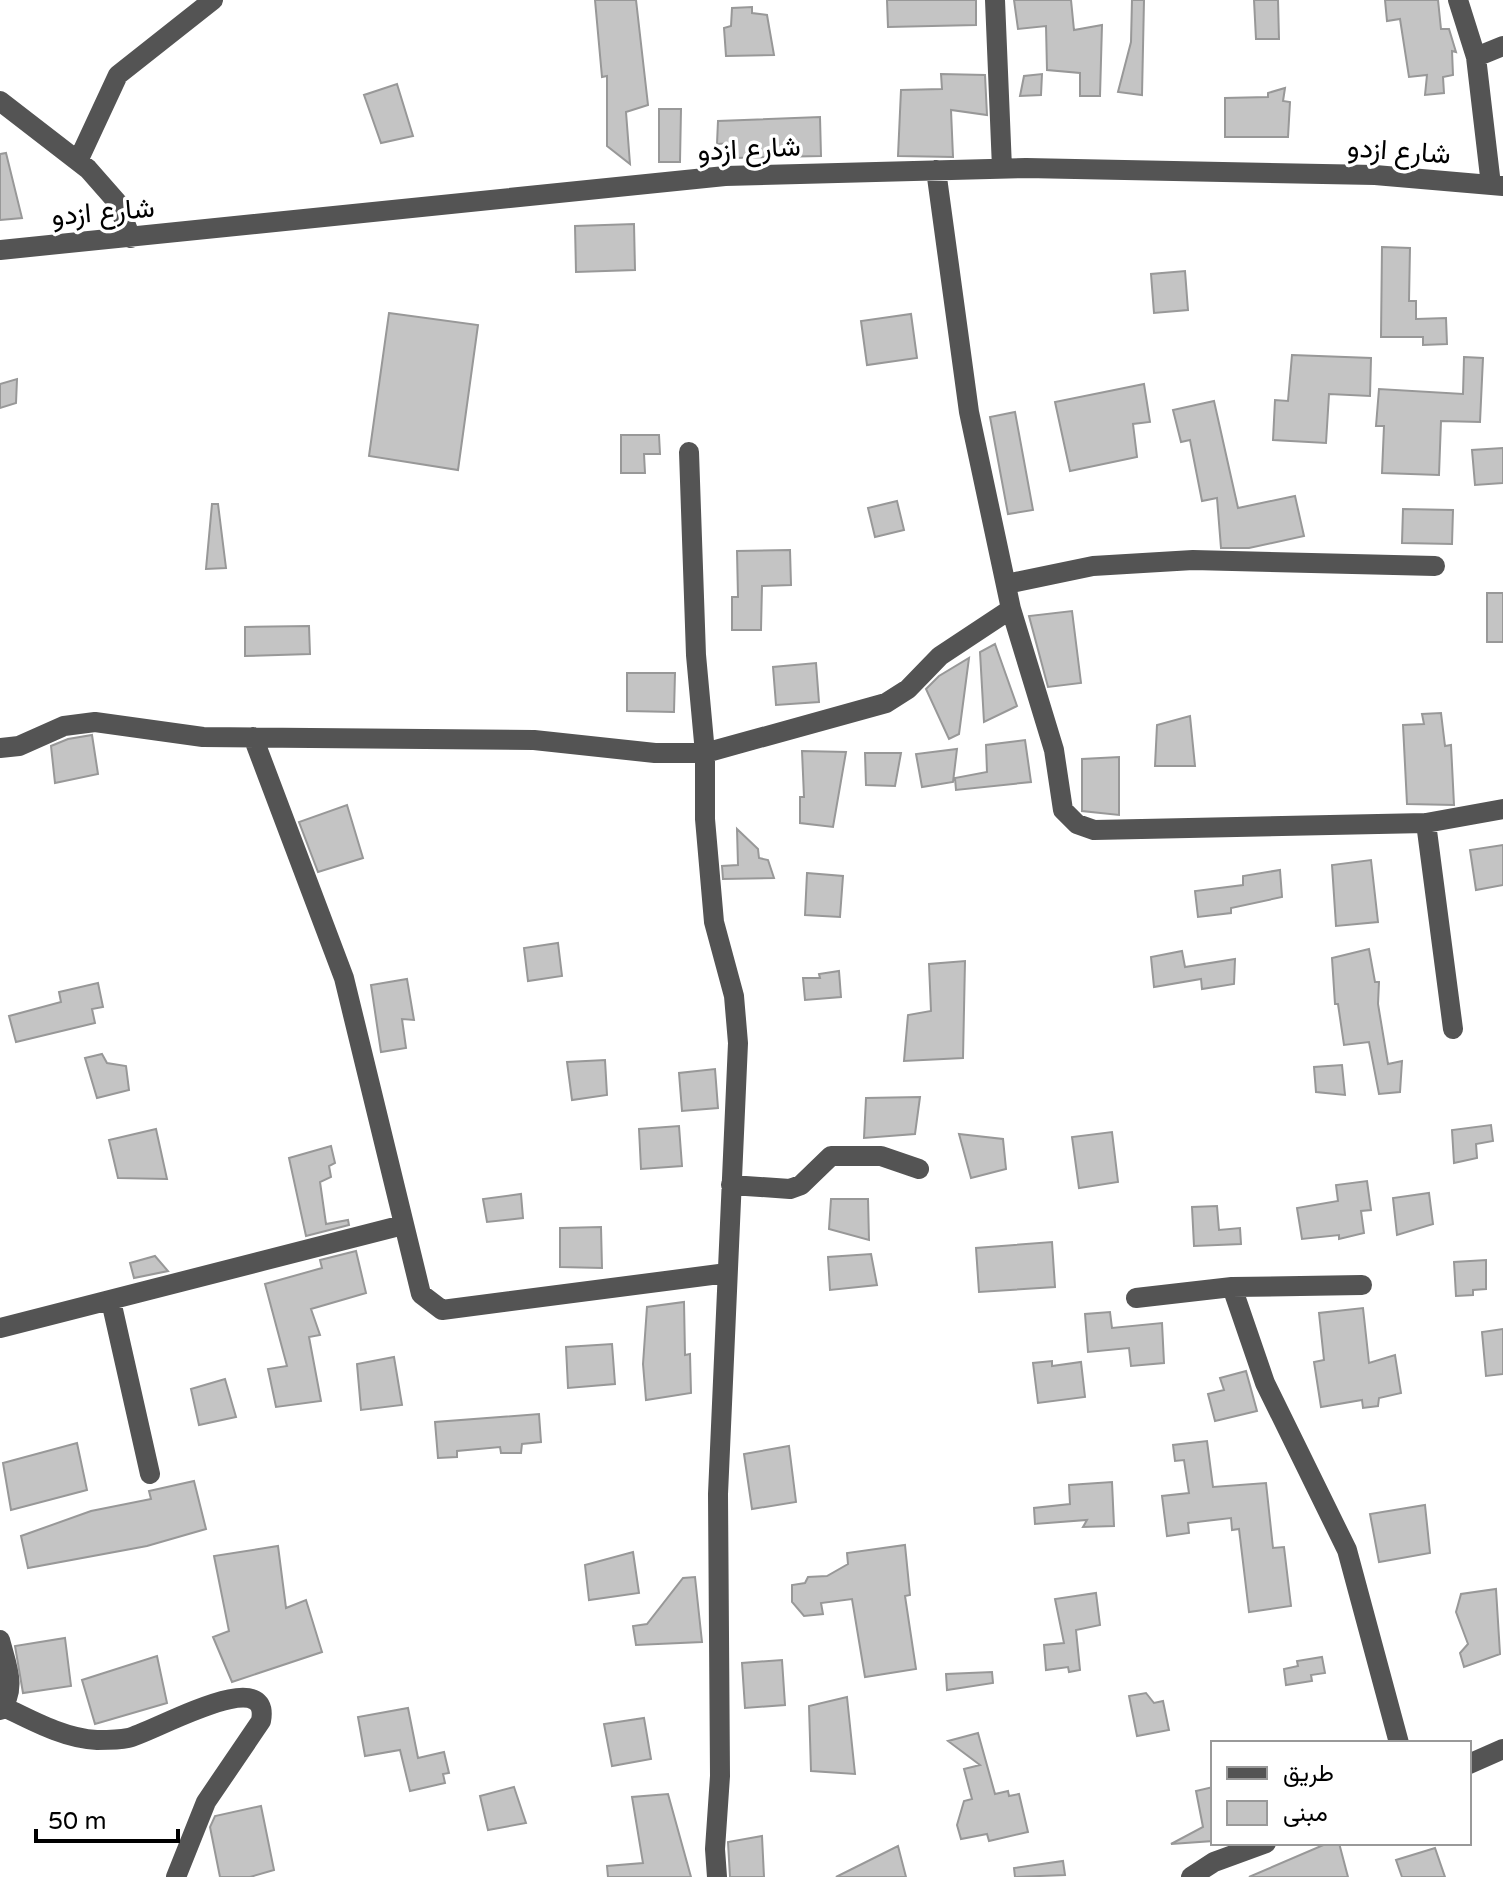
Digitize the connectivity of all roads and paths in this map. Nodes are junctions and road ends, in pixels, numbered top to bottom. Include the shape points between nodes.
1 (213, 0) edge
2 (995, 0) edge
3 (1458, 0) edge
4 (1503, 46) edge
5 (1476, 57) junction
6 (0, 101) edge
7 (78, 161) junction
8 (1002, 168) junction
9 (936, 170) junction
10 (1497, 186) edge
11 (131, 238) junction
12 (0, 250) edge
13 (689, 452) dead end
14 (1435, 566) dead end
15 (1006, 584) junction
16 (1011, 609) junction
17 (253, 737) junction
18 (0, 748) edge
19 (705, 753) junction
20 (1503, 809) edge
21 (1426, 823) junction
22 (1453, 1029) dead end
23 (919, 1169) dead end
24 (731, 1185) junction
25 (403, 1225) junction
26 (727, 1273) junction
27 (1362, 1285) dead end
28 (1232, 1287) junction
29 (1136, 1298) dead end
30 (111, 1301) junction
31 (0, 1328) edge
32 (150, 1474) dead end
33 (0, 1640) edge
34 (2, 1708) edge
35 (1398, 1741) edge
36 (1503, 1749) edge
37 (1471, 1763) edge
38 (1261, 1845) edge
39 (176, 1877) edge
40 (717, 1877) edge
41 (1191, 1877) edge

1 - 7 street via 118,75
2 - 8 street
3 - 5 street
4 - 5 street
5 - 10 street
6 - 7 street
7 - 11 street via 117,202
8 - 9 street, شارع ازدو
8 - 10 street, شارع ازدو via 1375,175
9 - 11 street, شارع ازدو via 725,176
9 - 15 street via 969,412
11 - 12 street, شارع ازدو
13 - 19 street
14 - 15 street via 1193,560 1093,566
15 - 16 street
16 - 19 street via 940,656 886,703
16 - 21 street via 1054,750 1063,810 1077,824 1094,830
17 - 18 street via 203,737 95,722 64,726 19,746
17 - 19 street via 534,740
17 - 25 street via 344,978
19 - 24 street via 714,922 734,996 738,1043
20 - 21 street
21 - 22 street
23 - 24 street via 881,1156 831,1156 790,1189
24 - 26 street
25 - 26 street via 421,1294 442,1310
25 - 30 street
26 - 40 street via 718,1494
27 - 28 street
28 - 29 street
28 - 35 street via 1265,1383 1347,1550
30 - 31 street
30 - 32 street
33 - 34 street via 11,1683
34 - 39 street via 93,1740 128,1738 228,1699 248,1695 259,1701 261,1721 206,1802
36 - 37 street
38 - 41 street via 1214,1862

